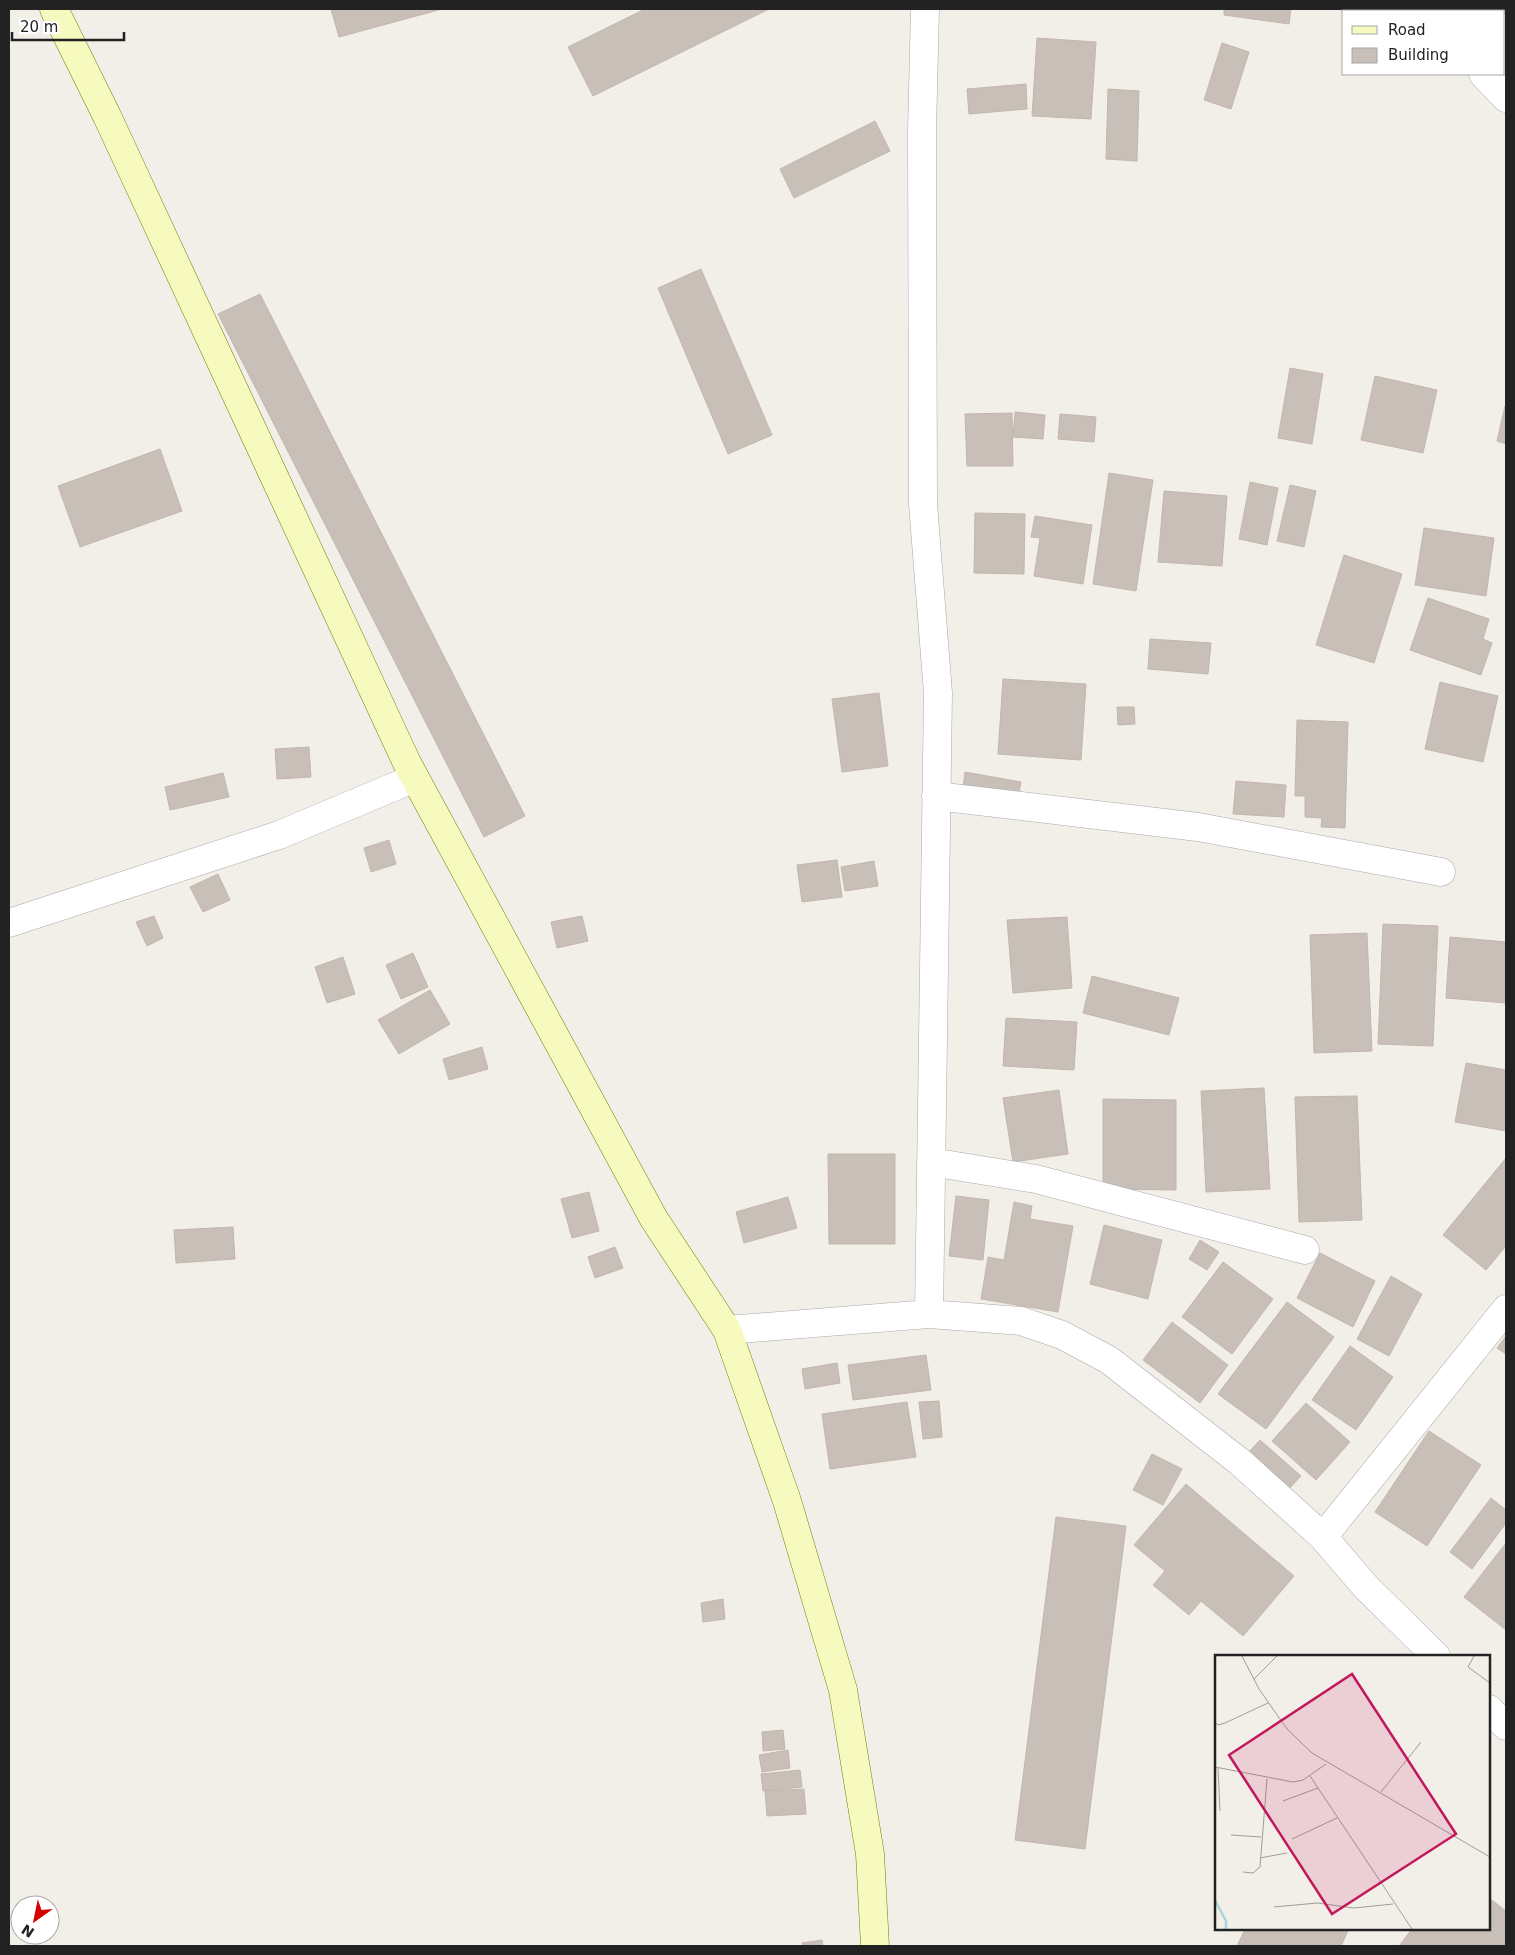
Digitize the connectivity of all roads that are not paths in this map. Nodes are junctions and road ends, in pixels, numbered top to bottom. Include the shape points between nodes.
1 (54, 9) edge
2 (925, 9) edge
3 (1484, 75) edge
4 (1506, 98) edge
5 (415, 778) junction
6 (936, 796) junction
7 (1441, 872) dead end
8 (9, 923) edge
9 (931, 1162) junction
10 (1305, 1250) dead end
11 (1506, 1309) edge
12 (929, 1314) junction
13 (727, 1330) junction
14 (1323, 1537) junction
15 (1435, 1655) edge
16 (1490, 1710) edge
17 (1506, 1726) edge
18 (874, 1946) edge

1 - 5 main road via 107,116
2 - 6 street via 922,131 923,504 938,693
3 - 4 street
5 - 8 street via 279,836
5 - 13 main road via 654,1219
6 - 7 street via 1198,827
6 - 9 street
9 - 10 street via 1036,1179
9 - 12 street
11 - 14 street
12 - 13 street
12 - 14 street via 1021,1321 1062,1335 1110,1360 1240,1462
13 - 18 main road via 787,1501 843,1690 870,1854
14 - 15 street via 1366,1587
16 - 17 street

